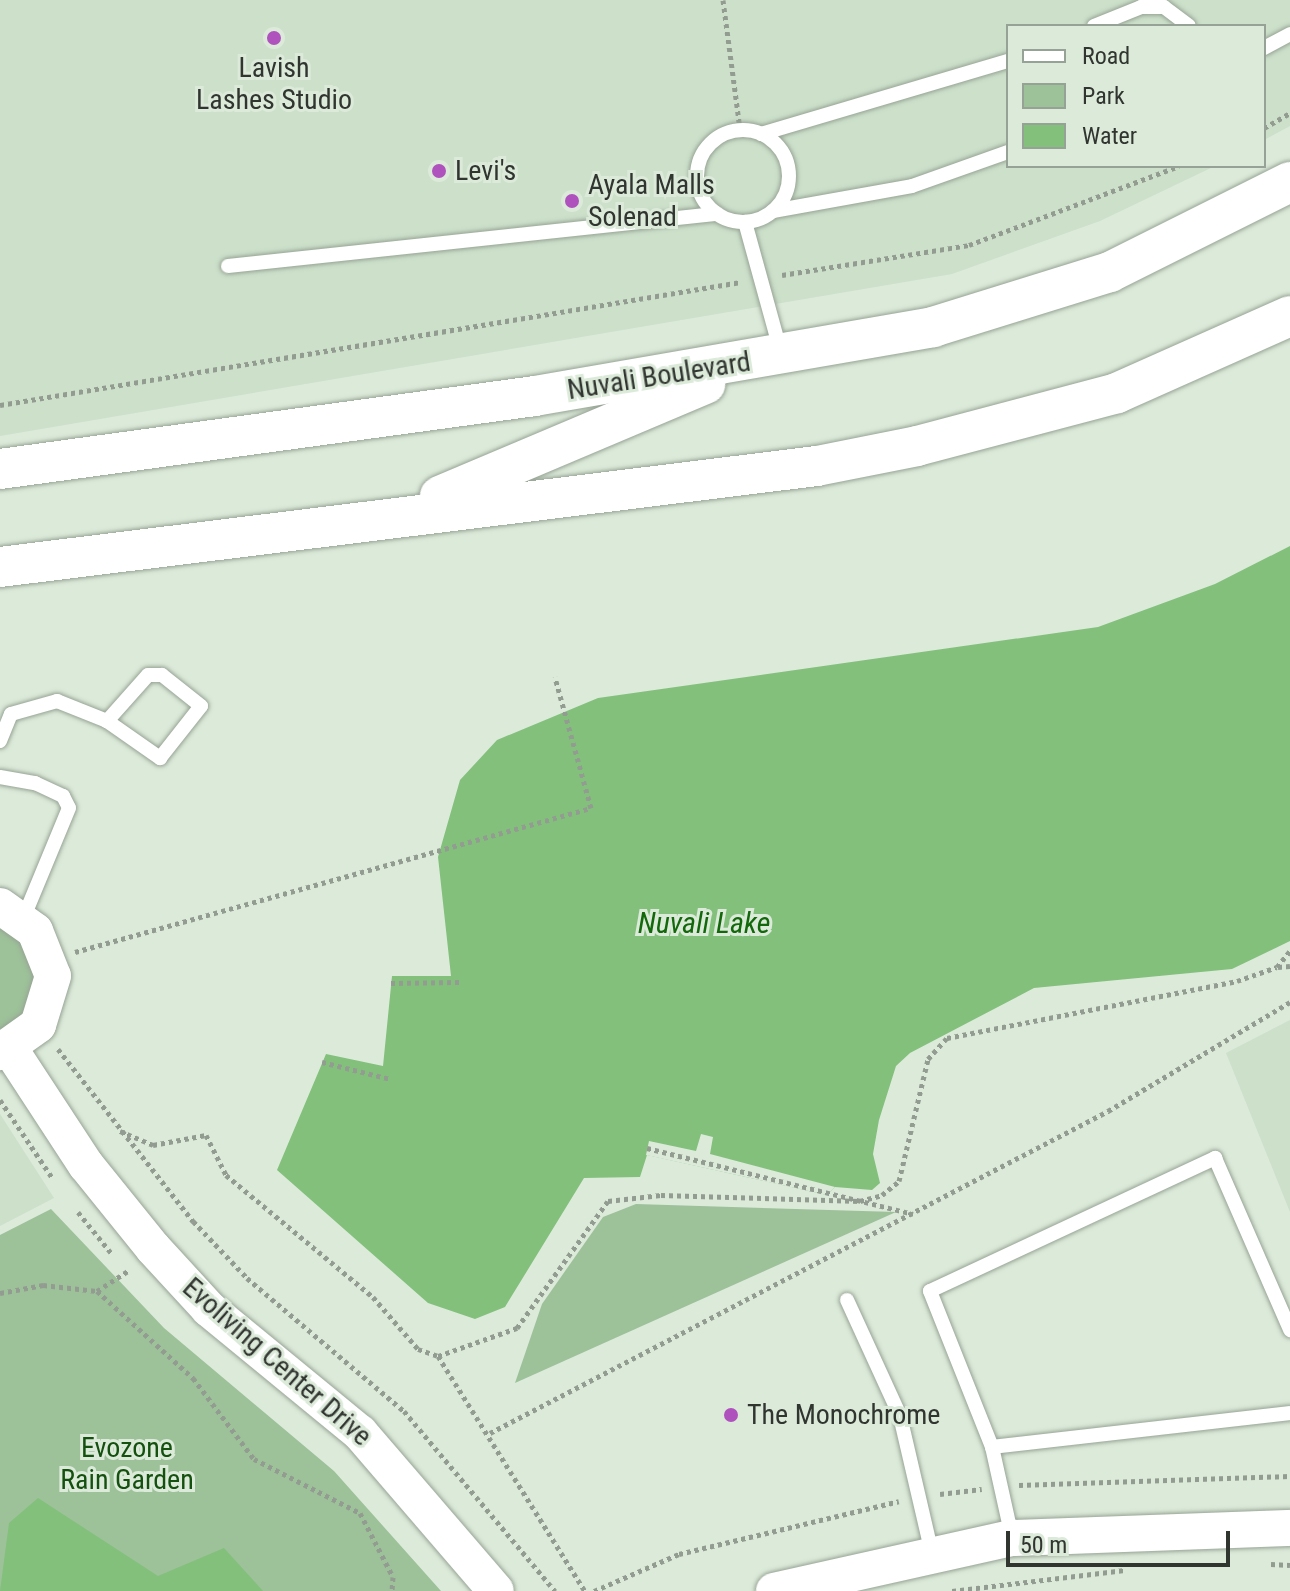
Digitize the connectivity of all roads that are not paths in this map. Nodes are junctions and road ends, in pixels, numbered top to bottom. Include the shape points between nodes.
1 (1099, 24) edge
2 (1186, 24) edge
3 (1290, 34) edge
4 (1266, 47) edge
5 (1006, 62) edge
6 (761, 134) junction
7 (1006, 153) edge
8 (1276, 186) edge
9 (773, 211) junction
10 (717, 214) junction
11 (745, 222) junction
12 (228, 266) dead end
13 (1290, 316) edge
14 (772, 358) junction
15 (0, 469) edge
16 (395, 515) junction
17 (0, 567) edge
18 (107, 721) junction
19 (0, 741) edge
20 (0, 777) edge
21 (12, 912) edge
22 (5, 1051) edge
23 (847, 1300) dead end
24 (1290, 1330) edge
25 (1290, 1413) edge
26 (992, 1447) junction
27 (1290, 1528) edge
28 (1012, 1538) junction
29 (932, 1553) junction
30 (496, 1591) edge
31 (774, 1591) edge

1 - 2 lane via 1141,7 1164,7
3 - 4 lane
5 - 6 lane
6 - 9 lane via 788,169
6 - 10 lane via 740,130 714,140 698,164 700,192
7 - 9 lane via 912,186
8 - 14 main road, Nuvali Boulevard via 1046,294 933,327
9 - 11 lane
10 - 11 lane
10 - 12 lane
11 - 14 lane
13 - 16 main road via 1117,393 917,446 817,466
14 - 15 main road, Nuvali Boulevard
14 - 16 main road
16 - 17 main road
18 - 18 lane via 160,758 201,706 162,675 148,675
18 - 19 lane via 57,701 30,703 11,714
20 - 21 lane via 35,783 63,796 69,808
21 - 22 street, Evoliving Center Drive via 50,959 47,1010
22 - 30 street, Evoliving Center Drive via 153,1248 219,1318 360,1433
23 - 29 lane via 900,1416
24 - 26 lane via 1215,1158 930,1291
25 - 26 lane
26 - 28 lane
27 - 28 street
28 - 29 street
29 - 31 street

